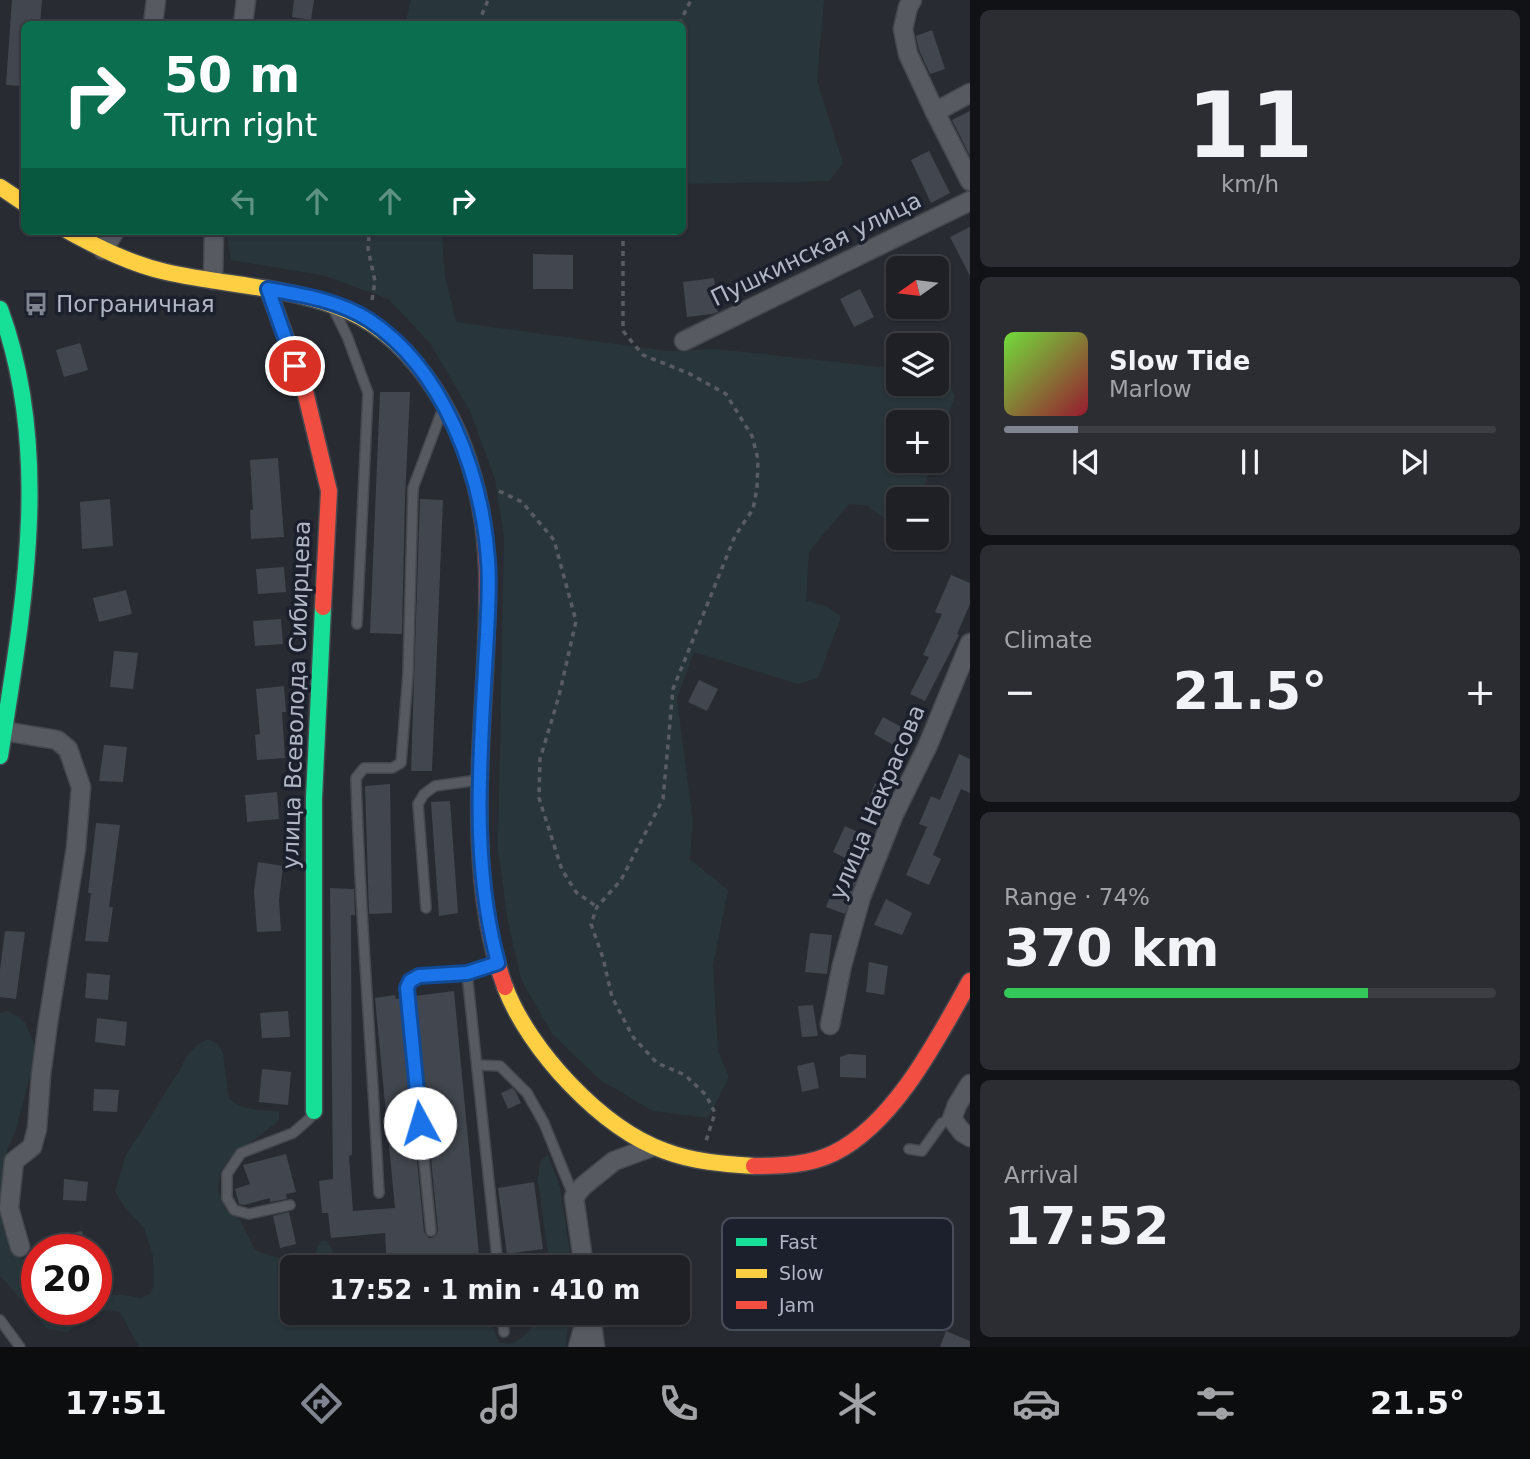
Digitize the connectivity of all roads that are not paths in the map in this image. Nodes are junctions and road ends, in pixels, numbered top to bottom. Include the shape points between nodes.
1 (156, 0) edge
2 (246, 0) edge
3 (912, 0) edge
4 (153, 21) edge
5 (243, 21) edge
6 (970, 93) edge
7 (935, 112) junction
8 (970, 181) edge
9 (0, 187) edge
10 (21, 201) edge
11 (970, 201) edge
12 (75, 235) edge
13 (112, 235) edge
14 (214, 235) edge
15 (103, 250) junction
16 (213, 280) junction
17 (268, 289) junction
18 (330, 303) junction
19 (0, 309) edge
20 (684, 341) dead end
21 (444, 406) junction
22 (357, 624) dead end
23 (970, 643) edge
24 (4, 731) junction
25 (0, 756) edge
26 (480, 780) junction
27 (426, 908) dead end
28 (498, 963) junction
29 (467, 973) junction
30 (970, 981) edge
31 (830, 1025) dead end
32 (477, 1065) junction
33 (970, 1084) edge
34 (314, 1111) joint
35 (952, 1119) junction
36 (970, 1138) edge
37 (652, 1147) junction
38 (909, 1149) dead end
39 (379, 1193) dead end
40 (574, 1197) junction
41 (290, 1205) dead end
42 (431, 1231) dead end
43 (20, 1247) dead end
44 (497, 1255) edge
45 (582, 1255) edge
46 (0, 1320) edge
47 (503, 1325) edge
48 (586, 1325) edge
49 (592, 1325) edge
50 (504, 1332) dead end
51 (20, 1347) edge
52 (578, 1347) edge
53 (595, 1347) edge

1 - 4 street
2 - 5 street
3 - 7 street via 903,29 908,54
6 - 7 street
7 - 8 street
9 - 10 main road
11 - 20 street, Пушкинская улица
12 - 15 main road
13 - 15 street
14 - 16 street
15 - 16 main road via 147,267
16 - 17 main road
17 - 18 main road
17 - 34 main road, улица Всеволода Сибирцева via 305,391 328,491 314,797
18 - 21 main road via 369,321 406,352
18 - 22 lane via 368,393
19 - 24 main road via 16,370 29,459 25,573
21 - 26 main road via 475,480 488,562
21 - 39 lane via 413,488 401,763 392,768 364,768 356,778
23 - 31 street, улица Некрасова via 861,897
24 - 25 main road
24 - 43 street via 57,740 68,749 81,788 37,1129 32,1147 14,1161 9,1208
26 - 27 lane via 435,786 418,804
26 - 28 main road via 485,902
28 - 29 lane
28 - 37 main road via 522,1022 563,1077 629,1135
29 - 32 lane
29 - 42 lane via 419,976 407,988
30 - 37 main road via 907,1084 878,1122 853,1144 806,1162 772,1165 700,1162
32 - 40 lane via 500,1066 527,1093
32 - 44 lane
33 - 35 street
34 - 41 lane via 293,1133 241,1153 227,1174 227,1198 234,1210 249,1214
35 - 36 street
35 - 38 lane via 942,1123 922,1151
37 - 40 street via 614,1161
40 - 45 street
46 - 51 lane
47 - 50 lane
48 - 52 street
49 - 53 street

